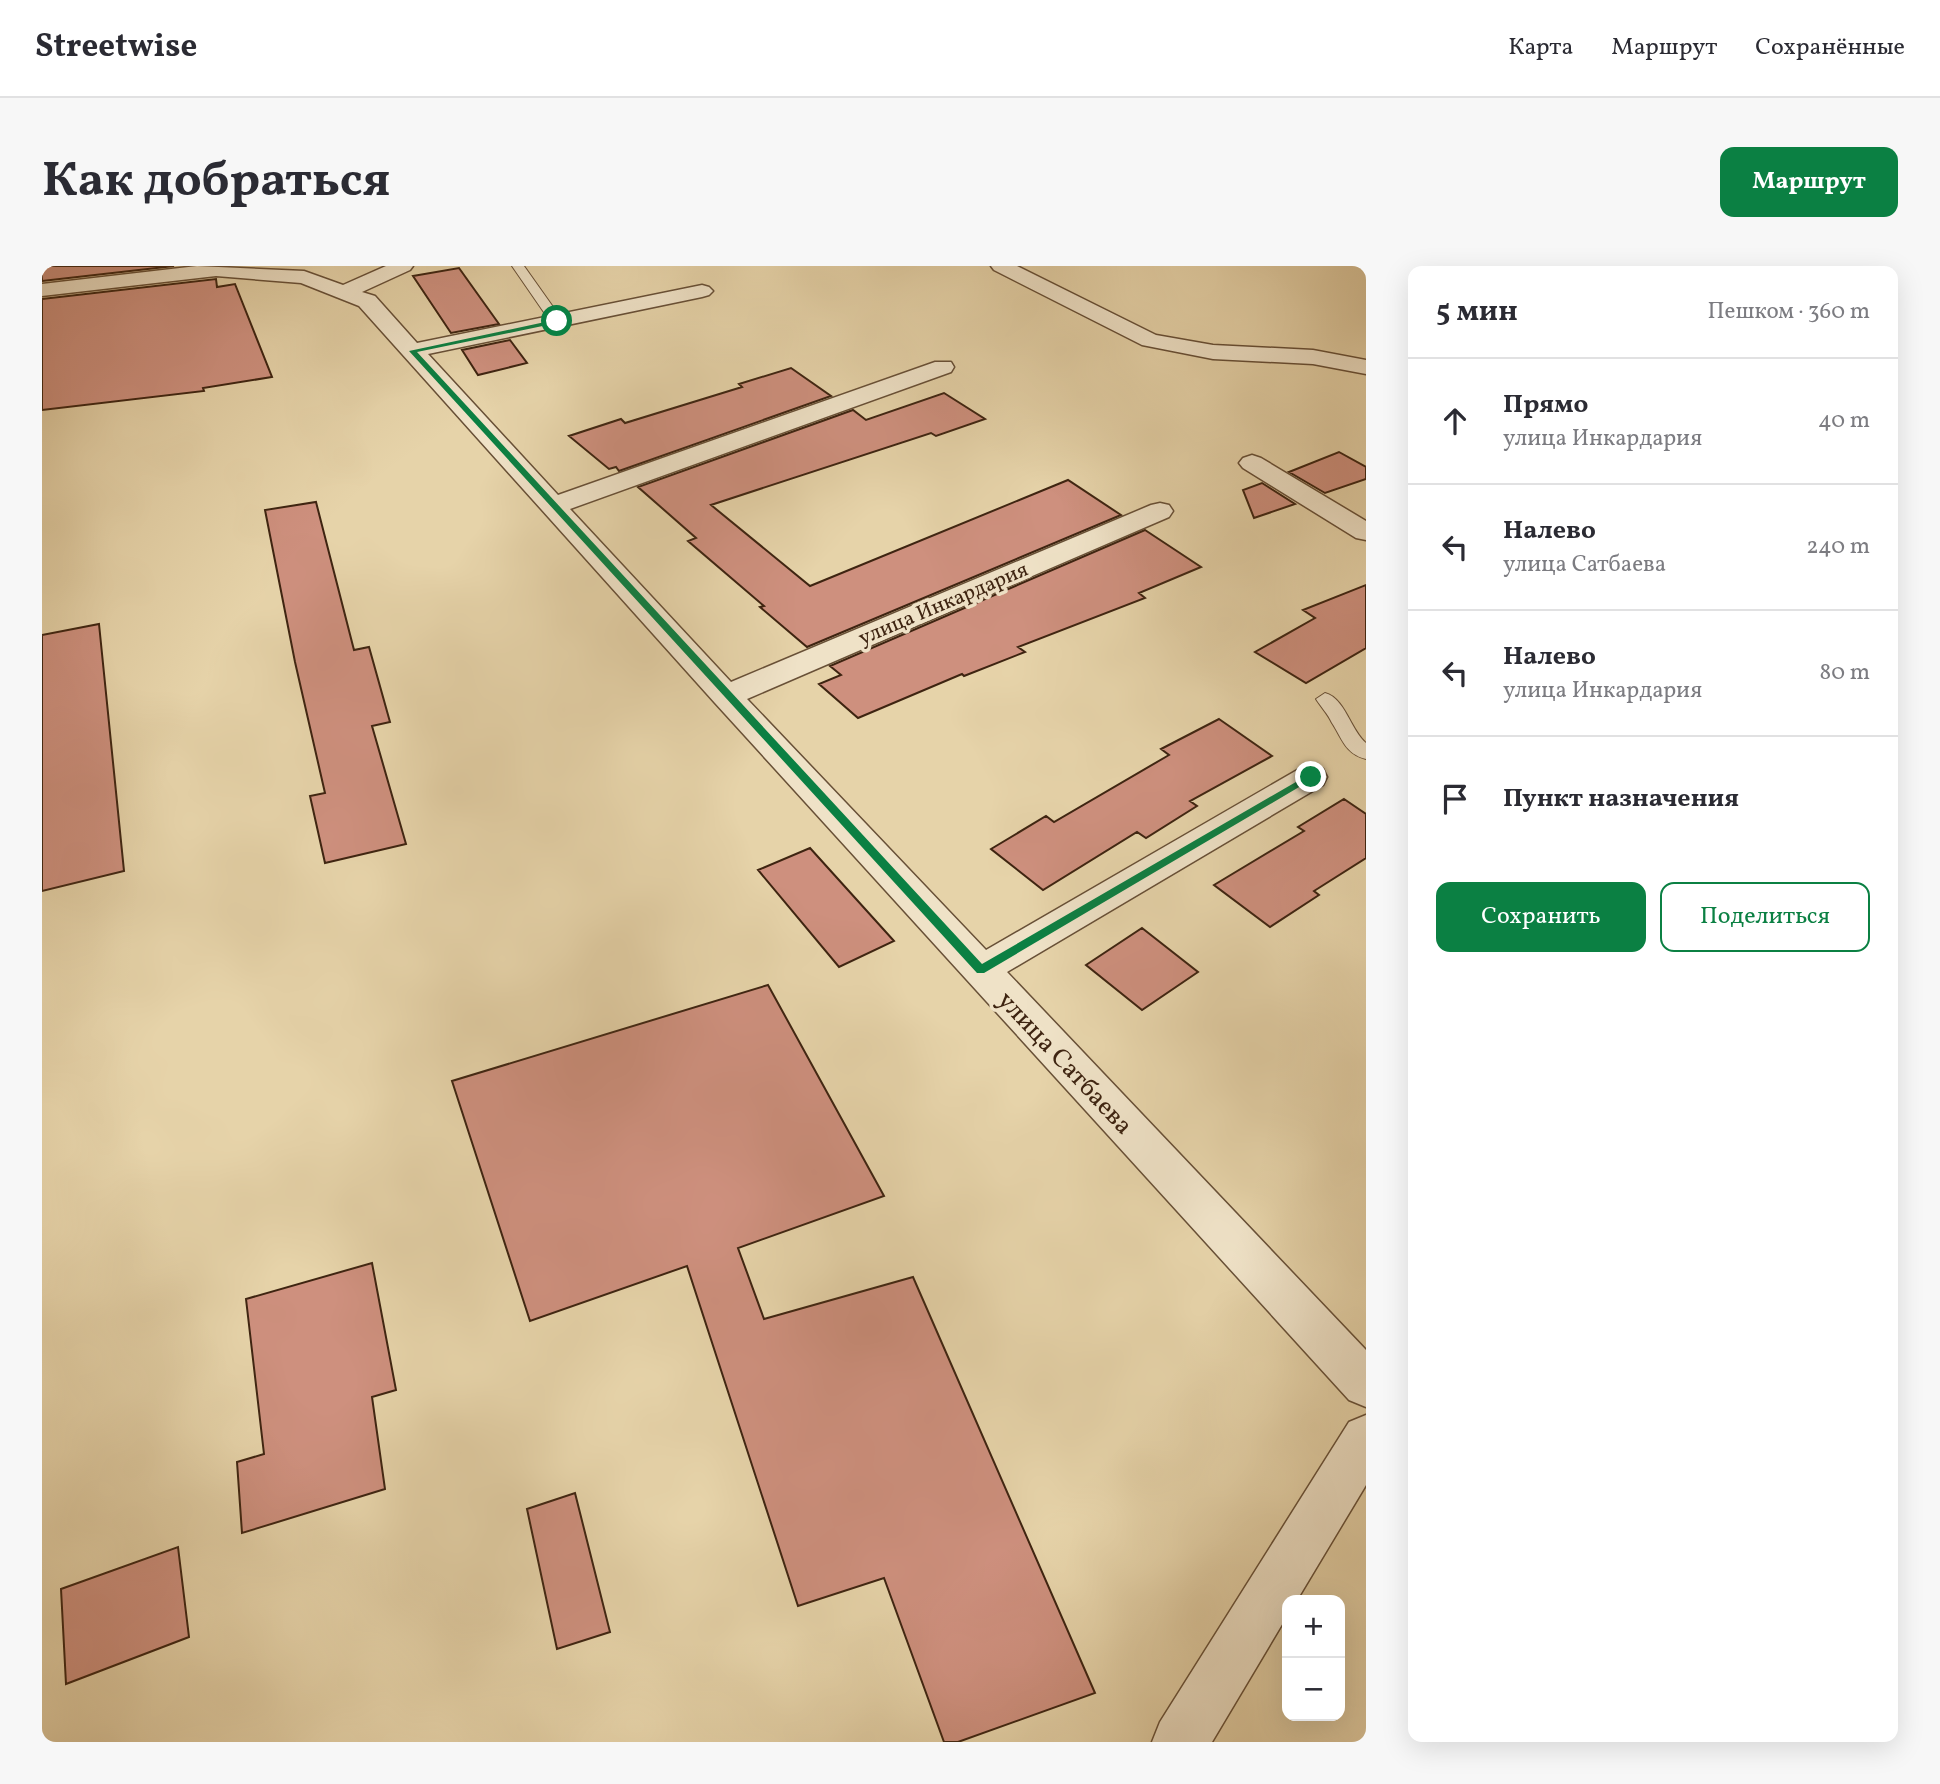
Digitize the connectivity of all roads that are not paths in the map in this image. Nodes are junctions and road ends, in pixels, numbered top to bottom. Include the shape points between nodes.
1 (404, 266) edge
2 (518, 266) edge
3 (1001, 266) edge
4 (216, 268) edge
5 (42, 290) edge
6 (702, 291) dead end
7 (344, 292) junction
8 (557, 321) junction
9 (412, 351) junction
10 (1366, 366) edge
11 (943, 367) dead end
12 (1252, 463) dead end
13 (553, 506) junction
14 (1160, 511) dead end
15 (1366, 532) edge
16 (726, 696) junction
17 (1325, 699) dead end
18 (1366, 753) edge
19 (1311, 777) dead end
20 (981, 970) junction
21 (1366, 1384) edge
22 (1366, 1439) edge
23 (1180, 1742) edge

1 - 7 street
2 - 8 lane
3 - 10 street via 1150,340 1213,352 1313,357
4 - 5 street, улица Сатбаева
4 - 7 street, улица Сатбаева via 304,277
6 - 8 street
7 - 9 street, улица Сатбаева via 367,301
8 - 9 street
9 - 13 street, улица Сатбаева
11 - 13 street
12 - 15 street
13 - 16 street, улица Сатбаева
14 - 16 street, улица Инкардария
16 - 20 street, улица Сатбаева
17 - 18 lane via 1347,737
19 - 20 street
20 - 21 street, улица Сатбаева
22 - 23 street

